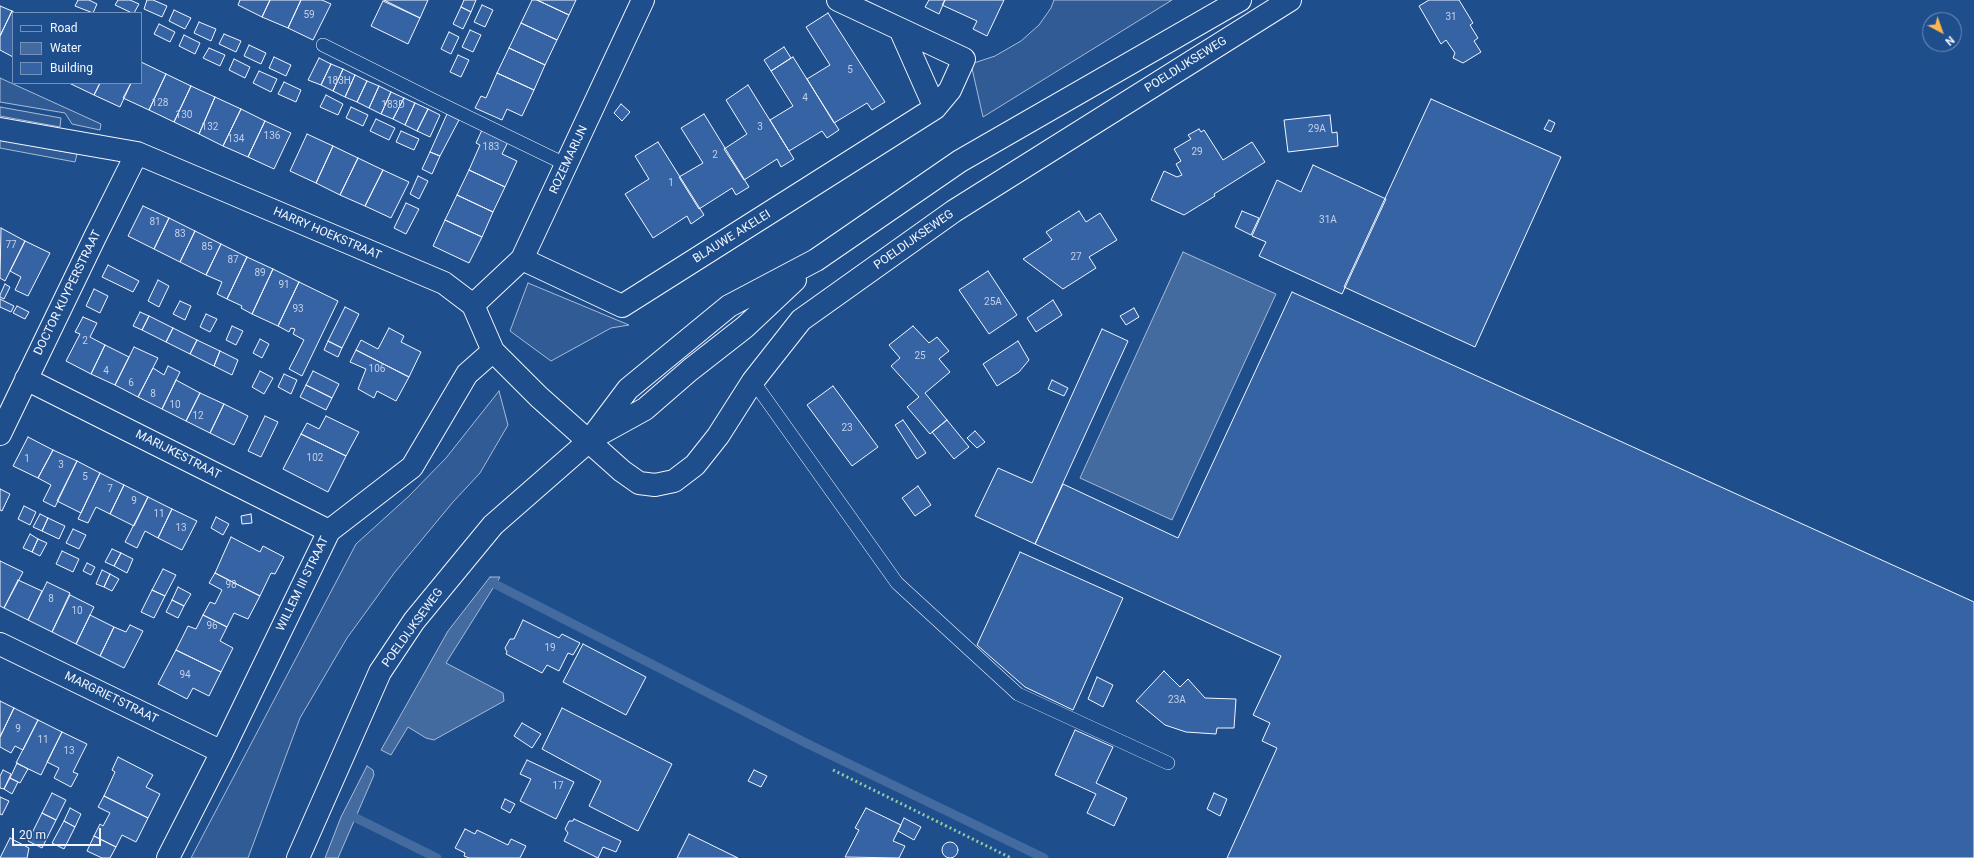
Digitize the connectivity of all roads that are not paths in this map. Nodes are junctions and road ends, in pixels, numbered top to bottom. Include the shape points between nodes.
1 (643, 0) edge
2 (838, 0) edge
3 (1240, 0) edge
4 (1290, 0) edge
5 (900, 29) junction
6 (323, 45) dead end
7 (935, 108) junction
8 (0, 129) edge
9 (137, 153) junction
10 (567, 165) junction
11 (522, 259) junction
12 (473, 304) junction
13 (493, 351) junction
14 (26, 379) junction
15 (753, 381) junction
16 (0, 434) edge
17 (589, 441) junction
18 (329, 531) junction
19 (0, 644) edge
20 (222, 752) junction
21 (1168, 763) dead end
22 (168, 858) edge
23 (298, 858) edge

1 - 10 street, ROZEMARIJN
2 - 5 street, BLAUWE AKELEI
3 - 17 street, POELDIJKSEWEG via 960,161 816,260 729,306 628,389
4 - 15 street, POELDIJKSEWEG via 954,211 801,320
5 - 7 street
5 - 7 street, BLAUWE AKELEI via 964,59 950,90
6 - 10 lane
7 - 11 street, BLAUWE AKELEI via 622,306
8 - 9 street, HARRY HOEKSTRAAT
9 - 12 street, HARRY HOEKSTRAAT via 444,283
9 - 14 street, DOCTOR KUYPERSTRAAT
10 - 11 street, ROZEMARIJN
11 - 12 street, ROZEMARIJN
12 - 13 street
13 - 17 street via 539,397
13 - 18 street, WILLEM III STRAAT via 467,374 412,467
14 - 16 street, DOCTOR KUYPERSTRAAT
14 - 18 street, MARIJKESTRAAT
15 - 17 street, POELDIJKSEWEG via 700,459 674,481 655,485 639,483
15 - 21 lane via 897,582 1018,694
17 - 23 street, POELDIJKSEWEG via 493,525 414,621 380,672
18 - 20 street, WILLEM III STRAAT
19 - 20 street, MARGRIETSTRAAT
20 - 22 street, WILLEM III STRAAT

